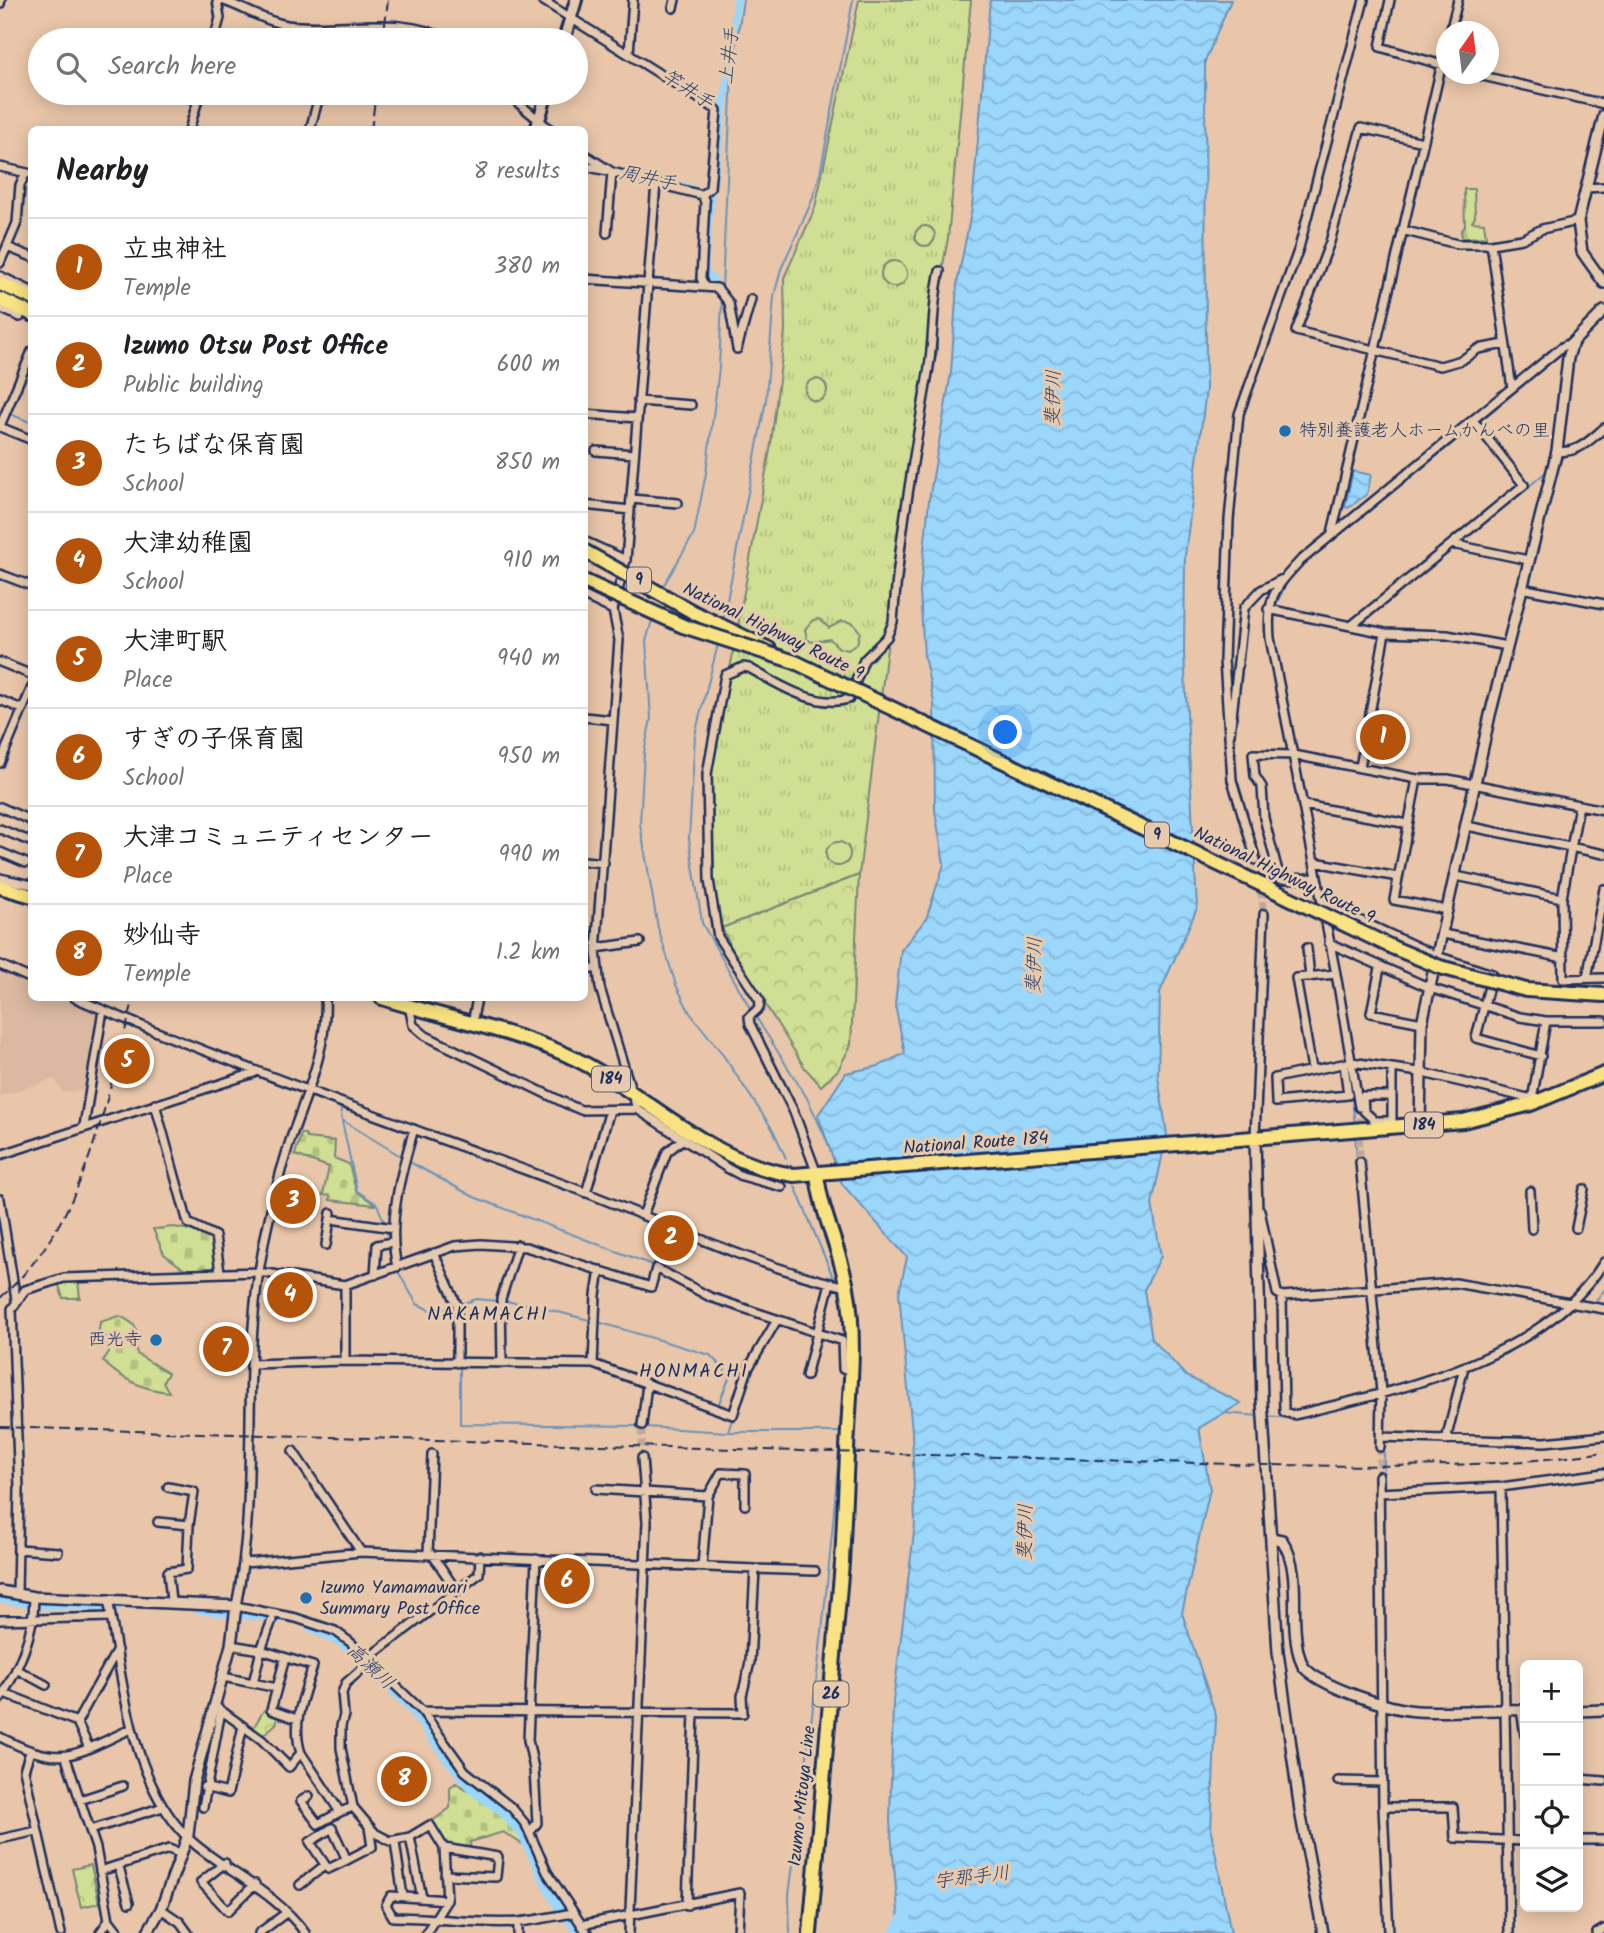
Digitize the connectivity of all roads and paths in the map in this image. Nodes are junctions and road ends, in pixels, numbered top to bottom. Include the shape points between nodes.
1 (219, 0) edge
2 (576, 0) edge
3 (633, 0) edge
4 (1364, 0) edge
5 (1390, 0) edge
6 (1458, 0) edge
7 (232, 1) edge
8 (544, 1) edge
9 (571, 18) junction
10 (1453, 21) edge
11 (341, 26) joint
12 (217, 28) edge
13 (413, 28) edge
14 (568, 28) edge
15 (588, 28) edge
16 (588, 28) edge
17 (629, 53) junction
18 (1436, 64) edge
19 (1499, 80) edge
20 (1439, 84) edge
21 (1604, 104) edge
22 (196, 105) edge
23 (317, 105) edge
24 (518, 105) edge
25 (543, 105) edge
26 (1604, 115) edge
27 (537, 125) edge
28 (190, 126) edge
29 (311, 126) edge
30 (1423, 142) junction
31 (588, 157) edge
32 (0, 167) edge
33 (588, 167) edge
34 (612, 172) junction
35 (28, 173) edge
36 (28, 174) edge
37 (656, 183) junction
38 (1604, 187) edge
39 (1586, 188) junction
40 (702, 195) junction
41 (1578, 221) junction
42 (1402, 230) junction
43 (607, 233) dead end
44 (1491, 244) junction
45 (7, 247) junction
46 (28, 255) edge
47 (0, 263) edge
48 (940, 271) dead end
49 (588, 279) edge
50 (1, 281) edge
51 (648, 283) junction
52 (1604, 283) edge
53 (704, 286) junction
54 (28, 290) edge
55 (28, 296) edge
56 (0, 299) edge
57 (751, 299) dead end
58 (0, 307) edge
59 (1604, 311) edge
60 (26, 315) edge
61 (1573, 342) junction
62 (1505, 344) junction
63 (1374, 349) junction
64 (28, 360) edge
65 (1512, 388) junction
66 (638, 401) junction
67 (691, 405) dead end
68 (588, 414) edge
69 (637, 418) junction
70 (1473, 420) junction
71 (0, 427) edge
72 (1604, 428) edge
73 (28, 438) edge
74 (596, 451) dead end
75 (1557, 451) junction
76 (634, 454) junction
77 (631, 499) junction
78 (678, 503) dead end
79 (588, 505) edge
80 (630, 510) junction
81 (1332, 533) junction
82 (588, 543) edge
83 (1452, 544) junction
84 (588, 553) edge
85 (626, 560) junction
86 (1528, 560) junction
87 (588, 563) edge
88 (0, 574) edge
89 (1284, 578) junction
90 (588, 583) edge
91 (28, 584) edge
92 (1521, 588) junction
93 (588, 598) edge
94 (1604, 604) edge
95 (613, 610) junction
96 (1268, 610) junction
97 (692, 612) junction
98 (1351, 626) junction
99 (1385, 633) junction
100 (1507, 646) junction
101 (0, 662) edge
102 (795, 662) junction
103 (28, 673) edge
104 (28, 696) edge
105 (0, 700) edge
106 (22, 709) junction
107 (588, 717) edge
108 (613, 720) junction
109 (1228, 744) junction
110 (1294, 755) junction
111 (0, 763) edge
112 (1360, 767) junction
113 (1417, 779) junction
114 (1476, 784) junction
115 (1304, 805) junction
116 (1579, 805) junction
117 (0, 807) edge
118 (1604, 810) edge
119 (28, 819) edge
120 (1408, 824) junction
121 (1467, 826) junction
122 (0, 830) edge
123 (28, 840) edge
124 (1571, 848) junction
125 (0, 852) edge
126 (1604, 854) edge
127 (1256, 860) tunnel mouth
128 (588, 861) edge
129 (1315, 862) junction
130 (26, 863) dead end
131 (604, 863) junction
132 (1456, 876) junction
133 (1398, 877) junction
134 (0, 878) edge
135 (1317, 878) junction
136 (28, 884) edge
137 (0, 887) edge
138 (1604, 889) edge
139 (28, 894) edge
140 (1562, 898) junction
141 (1322, 903) junction
142 (1447, 910) junction
143 (1264, 914) tunnel mouth
144 (1443, 934) junction
145 (640, 942) dead end
146 (1329, 943) junction
147 (596, 948) junction
148 (1307, 948) dead end
149 (1437, 956) junction
150 (1564, 958) junction
151 (0, 965) edge
152 (1380, 968) junction
153 (588, 969) edge
154 (598, 970) junction
155 (1336, 974) junction
156 (28, 977) edge
157 (1310, 977) junction
158 (1587, 978) junction
159 (1604, 978) edge
160 (1430, 988) junction
161 (1604, 995) edge
162 (82, 1001) edge
163 (98, 1001) edge
164 (326, 1001) edge
165 (392, 1001) edge
166 (476, 1001) edge
167 (1485, 1005) junction
168 (408, 1006) junction
169 (100, 1008) junction
170 (1546, 1021) junction
171 (1604, 1021) edge
172 (1422, 1023) junction
173 (472, 1024) junction
174 (1541, 1056) junction
175 (1348, 1063) junction
176 (1392, 1068) junction
177 (1312, 1069) junction
178 (254, 1072) junction
179 (1419, 1072) junction
180 (1604, 1074) edge
181 (632, 1091) junction
182 (310, 1093) junction
183 (1392, 1096) junction
184 (1532, 1102) junction
185 (155, 1104) junction
186 (1359, 1107) tunnel mouth
187 (637, 1109) junction
188 (610, 1110) junction
189 (1420, 1125) junction
190 (84, 1126) junction
191 (414, 1129) junction
192 (683, 1139) junction
193 (1255, 1139) junction
194 (0, 1155) edge
195 (1360, 1162) tunnel mouth
196 (823, 1173) junction
197 (782, 1187) dead end
198 (1256, 1187) junction
199 (1584, 1189) dead end
200 (1530, 1191) dead end
201 (586, 1193) junction
202 (0, 1199) edge
203 (643, 1215) junction
204 (394, 1228) junction
205 (1576, 1228) dead end
206 (1532, 1229) dead end
207 (392, 1242) junction
208 (326, 1245) dead end
209 (518, 1245) junction
210 (434, 1253) junction
211 (1604, 1262) edge
212 (397, 1267) junction
213 (600, 1270) junction
214 (220, 1272) junction
215 (259, 1272) junction
216 (375, 1275) junction
217 (830, 1283) junction
218 (345, 1285) junction
219 (847, 1287) junction
220 (1371, 1288) junction
221 (1282, 1296) junction
222 (16, 1300) junction
223 (1569, 1302) junction
224 (1604, 1309) edge
225 (777, 1321) junction
226 (817, 1333) junction
227 (345, 1361) junction
228 (502, 1362) junction
229 (457, 1363) junction
230 (252, 1364) junction
231 (593, 1364) junction
232 (1464, 1367) junction
233 (843, 1369) dead end
234 (806, 1377) dead end
235 (647, 1384) junction
236 (1381, 1392) junction
237 (642, 1425) tunnel mouth
238 (1604, 1436) edge
239 (1380, 1437) junction
240 (1446, 1440) junction
241 (1380, 1447) tunnel mouth
242 (293, 1451) dead end
243 (432, 1454) dead end
244 (642, 1458) tunnel mouth
245 (1604, 1473) edge
246 (1379, 1476) tunnel mouth
247 (168, 1487) dead end
248 (1501, 1487) junction
249 (596, 1489) dead end
250 (644, 1491) junction
251 (1379, 1493) junction
252 (708, 1496) junction
253 (745, 1505) dead end
254 (158, 1521) dead end
255 (189, 1525) junction
256 (1271, 1538) junction
257 (18, 1549) junction
258 (58, 1552) dead end
259 (361, 1552) junction
260 (430, 1554) junction
261 (480, 1556) junction
262 (536, 1559) junction
263 (245, 1563) junction
264 (645, 1564) junction
265 (702, 1566) junction
266 (755, 1569) junction
267 (815, 1571) dead end
268 (456, 1590) junction
269 (0, 1591) edge
270 (17, 1595) junction
271 (34, 1598) junction
272 (108, 1599) junction
273 (171, 1601) junction
274 (236, 1606) junction
275 (33, 1617) junction
276 (111, 1617) junction
277 (0, 1620) edge
278 (272, 1620) dead end
279 (231, 1645) junction
280 (117, 1649) junction
281 (261, 1650) junction
282 (285, 1658) junction
283 (369, 1659) junction
284 (16, 1669) junction
285 (223, 1677) junction
286 (253, 1683) junction
287 (46, 1685) dead end
288 (277, 1688) junction
289 (2, 1696) edge
290 (1382, 1704) junction
291 (218, 1709) junction
292 (1505, 1710) junction
293 (1520, 1710) edge
294 (1604, 1710) edge
295 (422, 1711) junction
296 (1583, 1711) edge
297 (639, 1712) junction
298 (529, 1713) junction
299 (694, 1713) junction
300 (297, 1719) junction
301 (77, 1722) junction
302 (243, 1726) junction
303 (131, 1729) junction
304 (0, 1737) edge
305 (89, 1748) junction
306 (30, 1752) junction
307 (301, 1753) junction
308 (66, 1758) junction
309 (1583, 1779) edge
310 (1338, 1781) dead end
311 (1604, 1781) edge
312 (1383, 1782) junction
313 (122, 1786) dead end
314 (204, 1787) junction
315 (309, 1796) dead end
316 (80, 1800) junction
317 (163, 1807) junction
318 (202, 1807) dead end
319 (354, 1807) junction
320 (1383, 1807) junction
321 (340, 1812) junction
322 (369, 1826) junction
323 (90, 1830) junction
324 (37, 1831) junction
325 (530, 1832) junction
326 (188, 1835) junction
327 (410, 1837) junction
328 (0, 1839) edge
329 (1583, 1840) edge
330 (1604, 1840) edge
331 (1520, 1841) edge
332 (395, 1842) junction
333 (1507, 1842) junction
334 (443, 1848) junction
335 (181, 1854) junction
336 (347, 1860) junction
337 (225, 1863) junction
338 (325, 1865) junction
339 (119, 1867) junction
340 (100, 1871) junction
341 (446, 1875) junction
342 (255, 1884) junction
343 (300, 1885) dead end
344 (404, 1897) junction
345 (422, 1898) junction
346 (447, 1900) junction
347 (129, 1903) dead end
348 (687, 1905) junction
349 (160, 1909) junction
350 (286, 1913) junction
351 (573, 1913) junction
352 (630, 1915) junction
353 (437, 1919) junction
354 (109, 1920) junction
355 (518, 1922) junction
356 (581, 1925) junction
357 (1604, 1929) edge
358 (61, 1933) edge
359 (100, 1933) edge
360 (119, 1933) edge
361 (148, 1933) edge
362 (188, 1933) edge
363 (259, 1933) edge
364 (305, 1933) edge
365 (426, 1933) edge
366 (435, 1933) edge
367 (519, 1933) edge
368 (587, 1933) edge
369 (629, 1933) edge
370 (738, 1933) edge
371 (810, 1933) edge
372 (1323, 1933) edge
373 (1389, 1933) edge
374 (1509, 1933) edge
375 (1597, 1933) edge

1 - 7 street
1 - 12 street
2 - 9 main road
3 - 17 street
4 - 109 street via 1299,248 1239,414 1224,616
5 - 18 street via 1380,47
6 - 10 street
7 - 11 street via 287,25
8 - 9 street
9 - 14 main road
9 - 15 street
11 - 13 street
16 - 17 street
17 - 40 street via 717,110 710,188
19 - 21 street
20 - 30 street
22 - 28 street
23 - 29 street
24 - 27 street
25 - 27 main road
26 - 39 street
30 - 42 street
30 - 63 street via 1361,128 1329,242 1296,331
31 - 34 street
32 - 35 street
33 - 34 street
34 - 37 street
34 - 43 street
36 - 45 street via 20,185 18,223
37 - 40 street
37 - 51 street
38 - 39 street
39 - 41 street
40 - 53 street
41 - 44 street
41 - 52 street via 1582,252
42 - 44 street via 1457,244
42 - 63 street
44 - 62 street
45 - 46 street
45 - 47 street
48 - 196 street via 932,348 905,503 893,622 887,637 864,660 849,699 839,702 796,693 749,668 725,675 707,774 709,880 718,937 760,1001 750,1024
49 - 51 street
50 - 54 street
50 - 55 main road
51 - 53 street
51 - 66 street
53 - 57 street via 717,288 729,303 737,349
56 - 60 main road
58 - 60 street
59 - 61 street
61 - 65 street
61 - 75 street
62 - 63 street via 1478,349 1462,360 1440,366
62 - 65 street
63 - 81 street
64 - 71 street
65 - 70 street
66 - 67 street
66 - 69 street
68 - 69 street
69 - 76 street
70 - 81 street
70 - 83 street via 1524,485
71 - 73 street
72 - 75 street via 1578,450
74 - 76 street
75 - 86 street
76 - 77 street
77 - 78 street
77 - 80 street
79 - 80 street
80 - 85 street
81 - 89 street
82 - 85 street
83 - 86 street
83 - 98 street
84 - 97 main road, 9, bridge
85 - 95 street
86 - 92 street
87 - 97 main road, National Highway Route 9 / 9, bridge
88 - 91 street
89 - 96 street
89 - 109 street via 1262,590 1244,608 1235,715
90 - 102 main road, 9, bridge via 683,626
92 - 94 street
92 - 100 street
93 - 95 street
95 - 108 street via 619,640
96 - 98 street
96 - 110 street
97 - 102 main road, National Highway Route 9 / 9, bridge
98 - 99 street
99 - 100 street via 1447,635
99 - 112 street
100 - 114 street
101 - 103 street
102 - 161 main road, National Highway Route 9 / 9, bridge via 1394,948 1450,971 1527,990
104 - 106 street
105 - 106 street
106 - 111 street
107 - 108 street
108 - 131 street
109 - 127 street via 1232,780
110 - 112 street
110 - 115 street
110 - 135 street via 1253,754 1255,776 1262,786 1264,818 1280,879
112 - 113 street
113 - 114 street
113 - 120 street
114 - 116 street
114 - 121 street
115 - 120 street
115 - 129 street
116 - 118 street
116 - 124 street
117 - 119 street
120 - 133 street
121 - 124 street
121 - 132 street
122 - 123 street
124 - 126 street
124 - 140 street
125 - 130 street
128 - 131 street
129 - 133 street
129 - 135 street
131 - 147 street
132 - 140 street
132 - 142 street
133 - 142 street via 1394,900
134 - 136 street
135 - 141 street
137 - 139 main road
138 - 158 street
140 - 150 street
141 - 146 street
141 - 149 street
142 - 144 street
143 - 193 street
144 - 149 street
144 - 150 street
145 - 147 street
146 - 152 street
146 - 155 street
147 - 154 street
148 - 157 street
149 - 160 street
149 - 167 street via 1492,974
150 - 158 street via 1563,979
151 - 156 street
152 - 160 street
152 - 172 street via 1371,1013
153 - 154 street
154 - 181 street
155 - 157 street
155 - 175 street
157 - 177 street via 1296,978
158 - 159 street
160 - 167 street
160 - 172 street
162 - 169 street
163 - 169 street
164 - 182 street via 324,1033
165 - 168 main road, National Route 184 / 184
166 - 173 street
167 - 170 street
167 - 174 street via 1476,1038
168 - 173 main road, National Route 184 / 184
168 - 188 street via 413,1025 426,1036 581,1110
169 - 178 street
169 - 190 street
170 - 171 street
170 - 174 street
172 - 179 street
173 - 181 main road, National Route 184 / 184 via 564,1054
174 - 184 street
175 - 176 street
175 - 177 street
175 - 177 street via 1348,1095 1276,1102 1275,1078
175 - 186 street
176 - 179 street
176 - 183 street
178 - 182 street
178 - 185 street
179 - 184 street
179 - 189 street
180 - 184 main road, National Route 184 / 184
181 - 187 street
181 - 196 main road, National Route 184 / 184 via 743,1164 774,1172
182 - 191 street
182 - 215 street via 274,1195
183 - 183 street via 1392,1121 1375,1121 1364,1111 1363,1096
184 - 189 main road, National Route 184 / 184 via 1463,1121
185 - 190 street
185 - 214 street via 188,1223 215,1236
187 - 188 street
187 - 192 street
188 - 201 street
189 - 193 main road, National Route 184 / 184
190 - 194 street
191 - 201 street
191 - 204 street
192 - 197 street via 742,1176
192 - 203 street via 667,1152
193 - 196 main road, National Route 184 / 184
193 - 198 street
195 - 220 street
196 - 219 main road, Izumo Mitoya Line / 26 via 824,1210
198 - 221 street via 1277,1293
198 - 256 street
199 - 205 street
200 - 206 street
201 - 203 street
202 - 222 street
203 - 217 street via 772,1266
204 - 207 street
204 - 208 street via 330,1216
207 - 212 street
207 - 216 street via 377,1245
209 - 210 street via 455,1246
209 - 213 street
209 - 228 street via 501,1299
210 - 212 street
210 - 229 street via 457,1305
211 - 223 street
212 - 216 street
213 - 225 street via 651,1287 656,1268 710,1297
213 - 231 street
214 - 215 street
214 - 222 street via 64,1278 25,1290
215 - 218 street
215 - 230 street
216 - 218 street
217 - 219 street
217 - 226 street
218 - 227 street
219 - 371 main road, Izumo Mitoya Line / 26 via 852,1338 842,1563
220 - 221 street
220 - 223 street via 1455,1283
220 - 236 street
221 - 236 street via 1284,1412 1294,1415
222 - 257 street via 12,1309
223 - 224 street
223 - 232 street via 1516,1345
225 - 226 street
225 - 235 street via 748,1369 733,1415
226 - 233 street via 842,1340
226 - 234 street
227 - 229 street
227 - 230 street
228 - 229 street
228 - 231 street
230 - 263 street
231 - 235 street
232 - 236 street
232 - 240 street
235 - 237 street
236 - 239 street
238 - 240 street via 1545,1442
239 - 240 street
239 - 241 street
242 - 259 street
243 - 260 street
244 - 250 street
245 - 248 street
246 - 251 street
247 - 255 street via 194,1492
248 - 251 street
248 - 292 street
249 - 250 street
250 - 252 street
250 - 264 street
251 - 290 street
252 - 253 street via 721,1473 745,1474
252 - 265 street
254 - 255 street
255 - 273 street via 187,1569 168,1572
256 - 290 street via 1282,1540 1289,1550 1297,1649 1303,1665 1315,1676
256 - 372 street via 1278,1652
257 - 258 street
257 - 270 street
259 - 260 street
259 - 263 street
260 - 261 street
260 - 268 street
261 - 262 street
261 - 268 street via 479,1574
262 - 264 street
262 - 298 street
263 - 274 street
264 - 265 street
264 - 297 street
265 - 266 street
266 - 267 street
266 - 299 street via 743,1713
268 - 283 street
269 - 270 street
270 - 271 street
271 - 272 street
271 - 275 street
272 - 273 street
272 - 276 street
273 - 274 street
274 - 279 street
274 - 283 street via 335,1631
275 - 276 street
275 - 277 street
275 - 284 street
276 - 280 street
278 - 281 street
279 - 281 street
279 - 285 street
280 - 301 street
280 - 303 street
281 - 282 street
281 - 286 street
282 - 288 street
282 - 300 street via 313,1666
283 - 295 street
283 - 319 street via 342,1693 341,1748
284 - 287 street
284 - 289 street
285 - 286 street
285 - 291 street
286 - 288 street
288 - 300 street via 271,1710
289 - 301 street
290 - 292 street via 1415,1711
290 - 312 street
291 - 302 street
291 - 314 street
291 - 326 street via 194,1781
292 - 293 street
292 - 333 street
294 - 296 street
295 - 298 street
295 - 325 street via 465,1771 512,1808
297 - 298 street
297 - 299 street
297 - 352 street
298 - 325 street via 537,1823
299 - 348 street
300 - 307 street
301 - 305 street
302 - 307 street via 289,1767
302 - 314 street via 228,1793
303 - 305 street
303 - 317 street
304 - 306 street
305 - 308 street
306 - 308 street
306 - 324 street via 24,1770
307 - 321 street
308 - 316 street
309 - 311 street
310 - 312 street
312 - 320 street
313 - 316 street
314 - 318 street
315 - 321 street via 301,1801 318,1824
316 - 323 street
317 - 323 street
317 - 326 street
319 - 321 street
319 - 322 street
320 - 333 street via 1453,1807 1455,1838
320 - 373 street
322 - 332 street
322 - 336 street via 372,1847
323 - 340 street
324 - 328 street
324 - 358 street
325 - 351 street via 547,1872
326 - 335 street
326 - 337 street
327 - 332 street
327 - 334 street via 430,1825
327 - 345 street
329 - 330 street
331 - 333 street
332 - 344 street
333 - 374 street
334 - 341 street
334 - 341 street via 498,1857 496,1877
335 - 339 street via 169,1849
335 - 349 street
336 - 338 street via 328,1870
336 - 338 street via 332,1828 310,1842
337 - 342 street
337 - 342 street via 201,1882 228,1912
338 - 343 street
339 - 340 street
339 - 347 street
340 - 354 street
341 - 346 street
342 - 350 street
344 - 345 street
344 - 353 street via 391,1895 386,1905 393,1917
345 - 346 street
346 - 353 street
348 - 352 street
348 - 370 street via 740,1893
349 - 361 street
349 - 362 street
350 - 363 street
350 - 364 street
351 - 355 street
351 - 356 street
352 - 356 street
352 - 369 street
353 - 355 street
353 - 365 street
353 - 366 street
354 - 359 street
354 - 360 street
355 - 367 street
356 - 368 street
357 - 375 street

